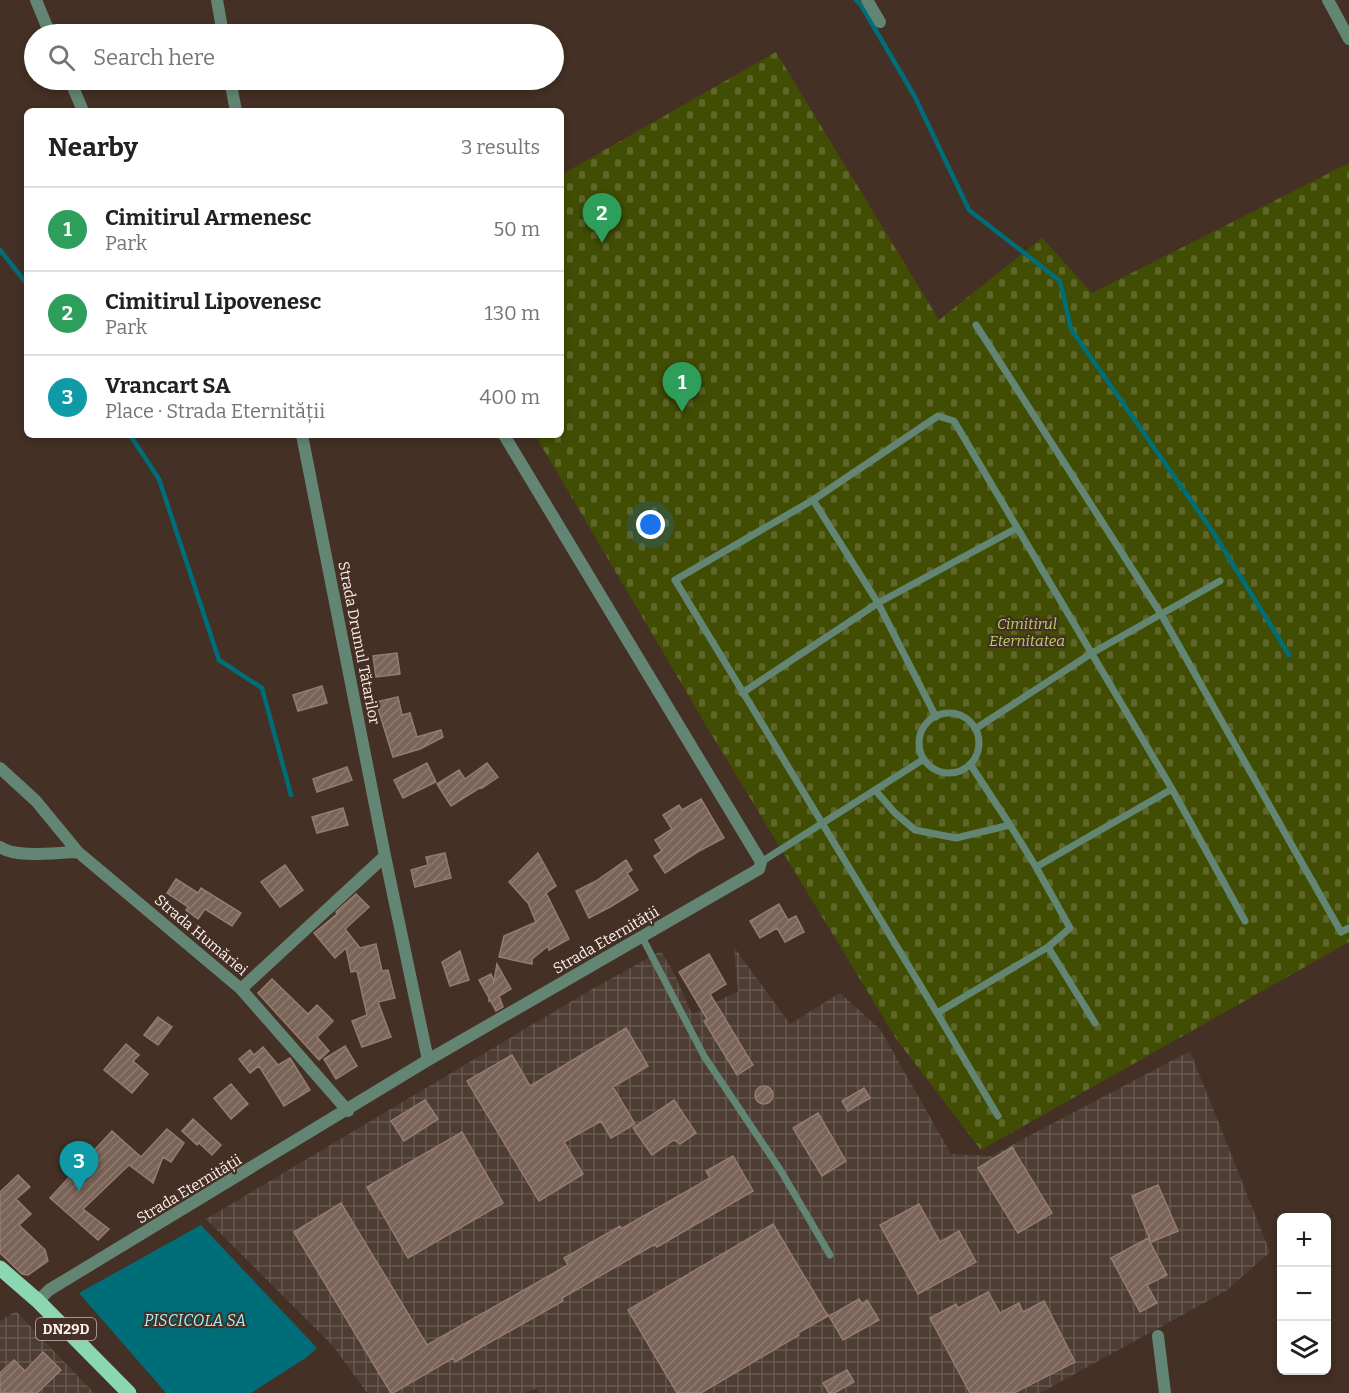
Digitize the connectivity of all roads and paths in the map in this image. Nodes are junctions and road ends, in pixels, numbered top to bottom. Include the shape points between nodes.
1 (36, 0) edge
2 (217, 0) edge
3 (867, 0) edge
4 (1328, 0) edge
5 (880, 21) dead end
6 (46, 24) edge
7 (221, 24) edge
8 (1349, 39) edge
9 (74, 90) edge
10 (233, 90) edge
11 (82, 108) edge
12 (236, 108) edge
13 (976, 325) dead end
14 (303, 438) edge
15 (506, 438) edge
16 (813, 500) junction
17 (1017, 528) junction
18 (1220, 581) dead end
19 (878, 603) junction
20 (1161, 614) junction
21 (1092, 653) junction
22 (742, 693) junction
23 (936, 717) junction
24 (975, 729) junction
25 (924, 759) junction
26 (970, 764) junction
27 (0, 768) edge
28 (1172, 789) junction
29 (875, 790) junction
30 (823, 823) junction
31 (1010, 825) junction
32 (0, 847) edge
33 (78, 852) junction
34 (386, 856) junction
35 (761, 862) junction
36 (1036, 867) junction
37 (1245, 921) dead end
38 (1349, 928) edge
39 (642, 937) junction
40 (1048, 947) junction
41 (241, 988) junction
42 (937, 1013) junction
43 (1095, 1023) dead end
44 (428, 1060) junction
45 (348, 1111) junction
46 (998, 1116) dead end
47 (830, 1255) dead end
48 (0, 1268) edge
49 (38, 1301) junction
50 (1158, 1336) dead end
51 (129, 1393) edge
52 (1165, 1393) edge

1 - 6 street
2 - 7 street
3 - 5 street
4 - 8 street
9 - 11 street
10 - 12 street
13 - 20 lane
14 - 34 street, Strada Drumul Tătarilor
15 - 35 street
16 - 17 lane via 938,416 954,421
16 - 19 lane
16 - 22 lane via 675,580
17 - 19 lane
17 - 21 lane
18 - 20 lane
19 - 22 lane
19 - 23 lane
20 - 21 lane
20 - 38 lane via 1341,932
21 - 24 lane
21 - 28 lane
22 - 30 lane
23 - 24 lane via 950,713 960,716
23 - 25 lane via 920,735
24 - 26 lane via 978,747
25 - 26 lane via 943,772 953,773
25 - 29 lane
26 - 31 lane
27 - 33 street, Strada Humăriei via 36,801
28 - 36 lane
28 - 37 lane
29 - 30 lane
29 - 31 lane via 915,830 956,838
30 - 35 lane
30 - 42 lane
31 - 36 lane
32 - 33 street via 20,853
33 - 41 street, Strada Humăriei
34 - 41 street
34 - 44 street, Strada Drumul Tătarilor
35 - 39 street, Strada Eternității via 753,872
36 - 40 lane via 1070,928
39 - 44 street, Strada Eternității
39 - 47 lane via 704,1056 781,1171
40 - 42 lane
40 - 43 lane
41 - 45 street, Strada Humăriei
42 - 46 lane
44 - 45 street, Strada Eternității
45 - 49 street, Strada Eternității via 49,1290
48 - 49 main road, DN29D
49 - 51 main road, DN29D
50 - 52 street

